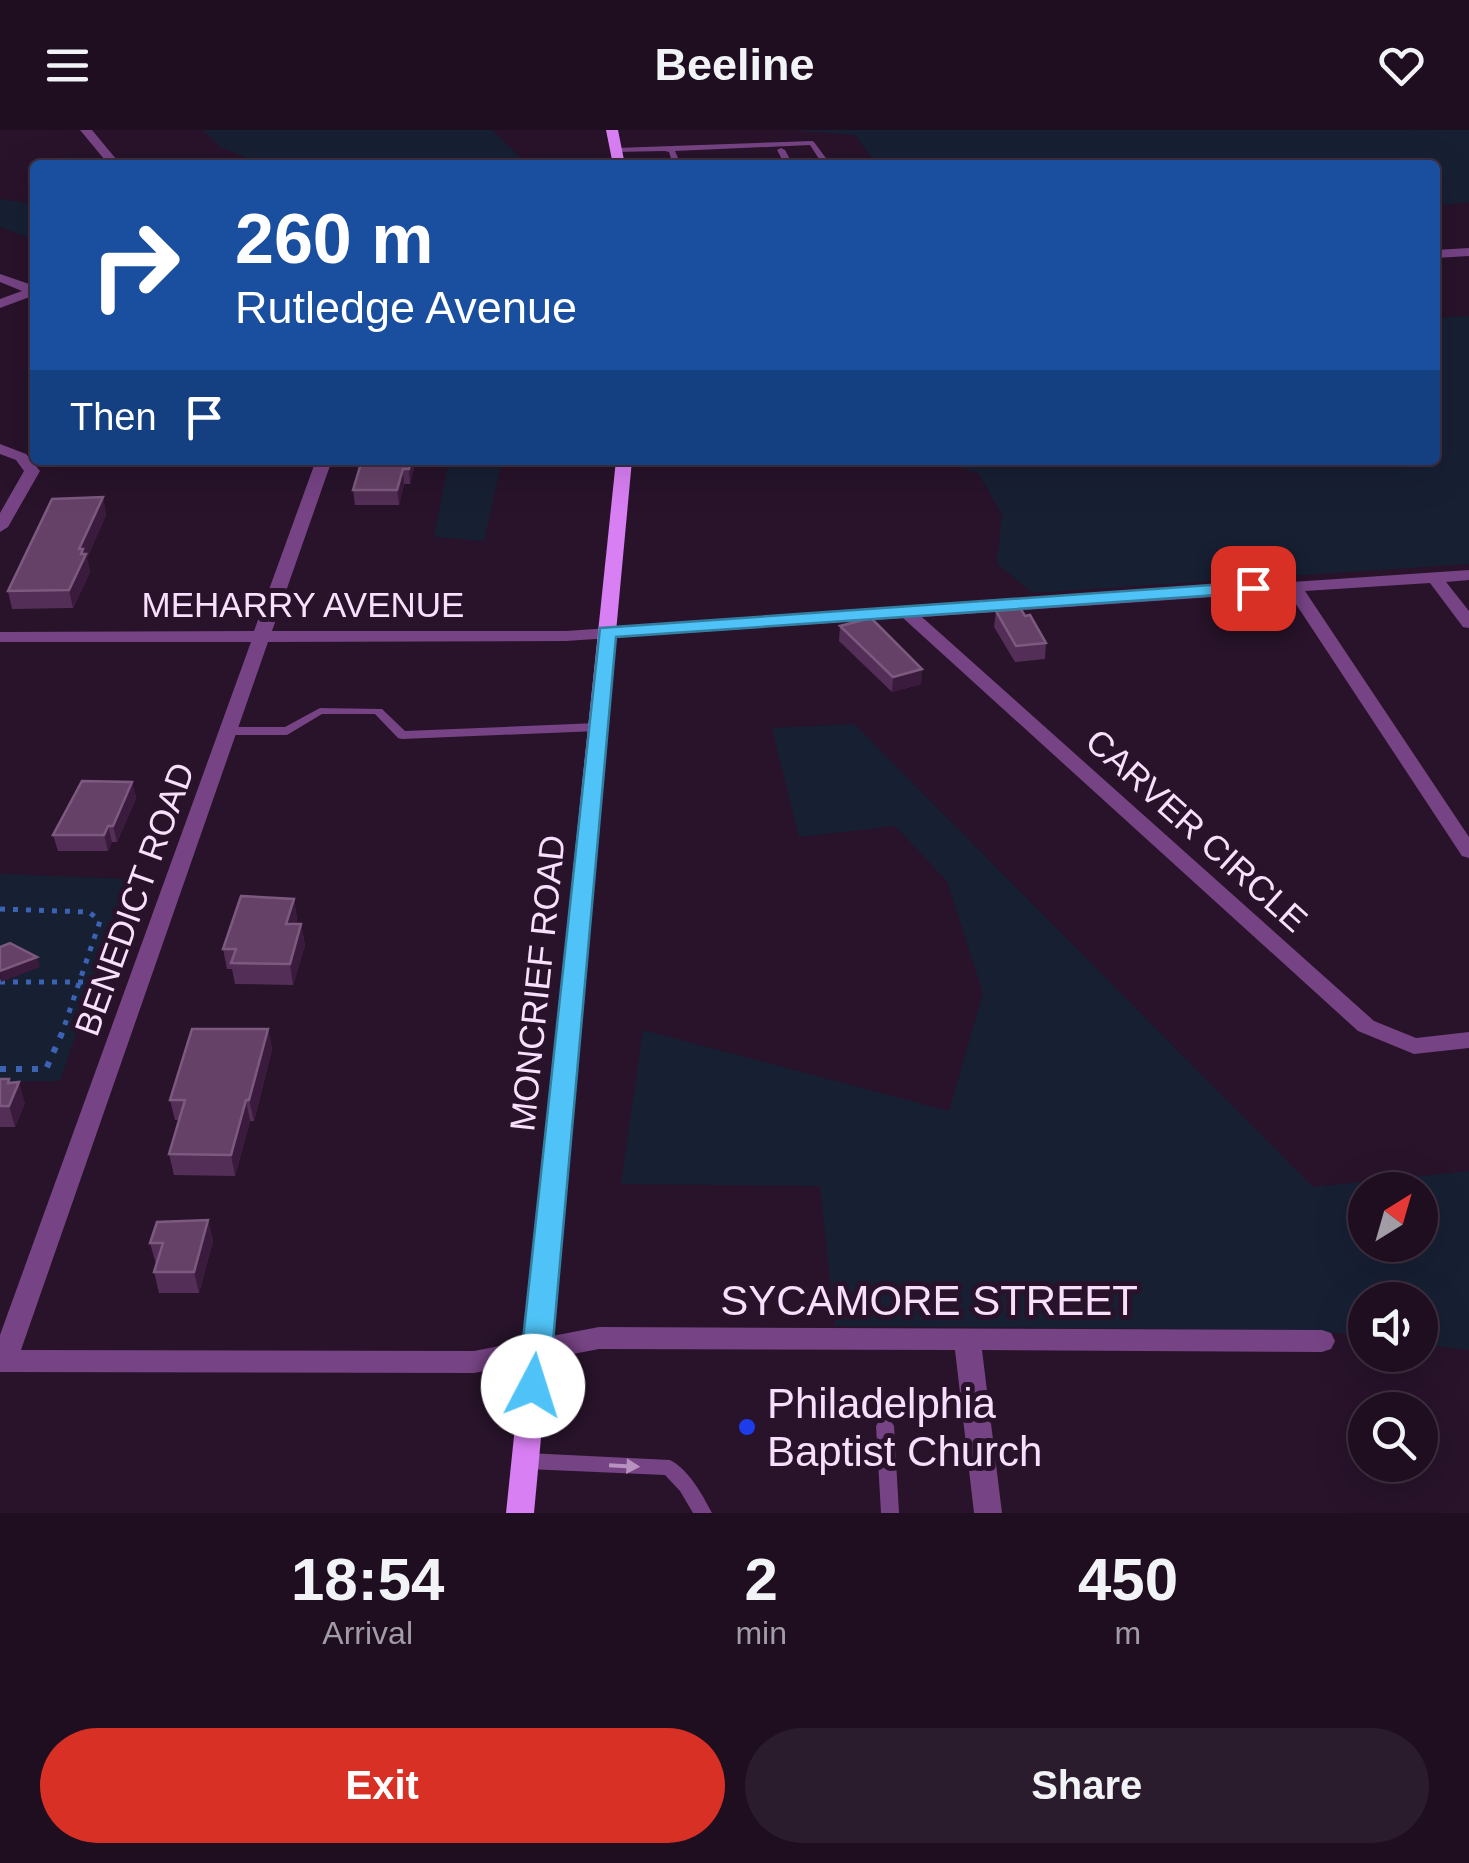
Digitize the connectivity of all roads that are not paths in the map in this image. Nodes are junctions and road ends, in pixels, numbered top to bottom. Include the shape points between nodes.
1 (86, 130) edge
2 (612, 130) edge
3 (665, 149) junction
4 (616, 150) junction
5 (782, 150) dead end
6 (111, 160) edge
7 (617, 160) edge
8 (675, 160) edge
9 (787, 160) edge
10 (824, 160) edge
11 (1469, 252) edge
12 (1440, 254) edge
13 (0, 278) edge
14 (30, 289) edge
15 (30, 293) edge
16 (0, 304) edge
17 (0, 448) edge
18 (322, 465) edge
19 (624, 465) edge
20 (0, 527) edge
21 (1469, 575) edge
22 (1434, 578) junction
23 (1292, 585) junction
24 (905, 611) junction
25 (1469, 623) edge
26 (607, 632) junction
27 (260, 636) junction
28 (0, 637) edge
29 (598, 728) junction
30 (228, 731) junction
31 (1469, 852) edge
32 (1469, 1040) edge
33 (967, 1340) junction
34 (1322, 1341) dead end
35 (536, 1349) junction
36 (2, 1361) edge
37 (885, 1426) dead end
38 (526, 1461) junction
39 (520, 1513) edge
40 (703, 1513) edge
41 (890, 1513) edge
42 (988, 1513) edge

1 - 6 street
2 - 4 main road
3 - 4 lane
3 - 8 lane
3 - 10 lane via 812,143
4 - 7 main road
5 - 9 lane
11 - 12 street
13 - 14 street
15 - 16 street
17 - 20 street via 32,471
18 - 27 street, BENEDICT ROAD
19 - 26 main road, MONCRIEF ROAD
21 - 22 street, MEHARRY AVENUE
22 - 23 street, MEHARRY AVENUE
22 - 25 street
23 - 24 street, MEHARRY AVENUE
23 - 31 street
24 - 26 street, MEHARRY AVENUE
24 - 32 street, CARVER CIRCLE via 1366,1026 1414,1046
26 - 27 street, MEHARRY AVENUE
26 - 29 main road, MONCRIEF ROAD
27 - 28 street, MEHARRY AVENUE
27 - 30 street, BENEDICT ROAD
29 - 30 lane via 402,736 378,711 320,711 287,732
29 - 35 main road, MONCRIEF ROAD
30 - 36 street, BENEDICT ROAD
33 - 34 street, SYCAMORE STREET
33 - 35 street, SYCAMORE STREET via 600,1338
33 - 42 street
35 - 36 street, SYCAMORE STREET via 474,1362
35 - 38 main road, MONCRIEF ROAD
37 - 41 lane
38 - 39 main road, MONCRIEF ROAD
38 -> 40 lane via 670,1468

